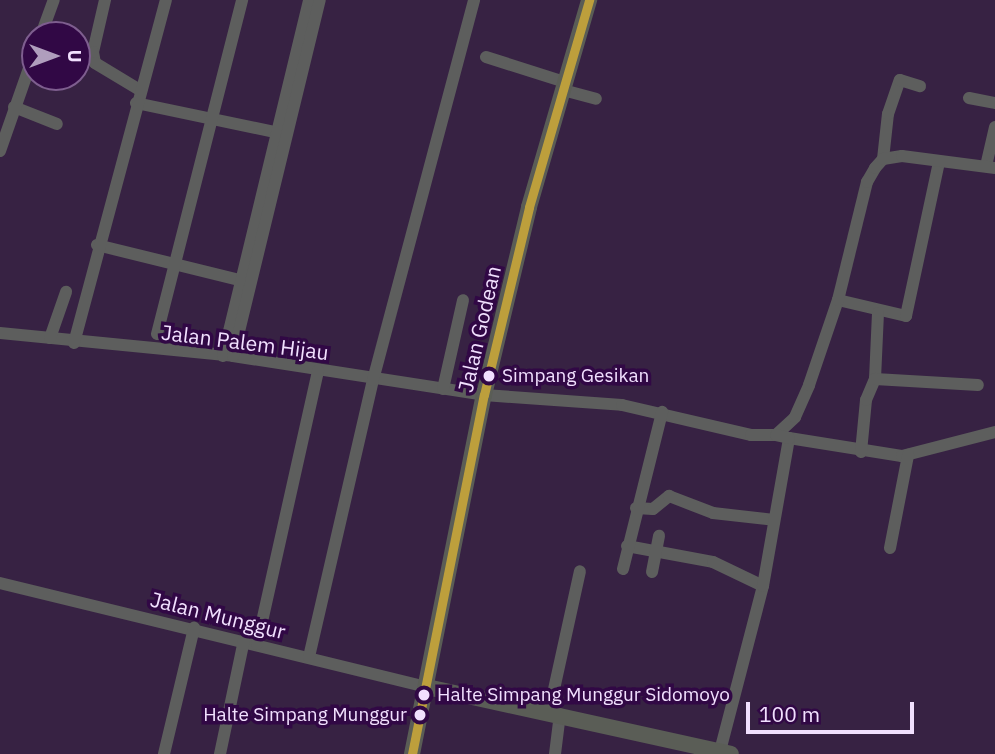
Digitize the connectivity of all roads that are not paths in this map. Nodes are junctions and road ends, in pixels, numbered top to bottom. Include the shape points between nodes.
1 (54, 0) edge
2 (105, 0) edge
3 (166, 0) edge
4 (242, 0) edge
5 (309, 0) edge
6 (320, 0) edge
7 (474, 0) edge
8 (589, 0) edge
9 (46, 21) edge
10 (486, 57) dead end
11 (21, 82) edge
12 (564, 86) junction
13 (920, 86) dead end
14 (140, 90) junction
15 (969, 98) dead end
16 (596, 99) dead end
17 (136, 103) junction
18 (995, 103) edge
19 (9, 109) edge
20 (211, 119) junction
21 (57, 124) dead end
22 (995, 127) edge
23 (281, 133) junction
24 (0, 151) edge
25 (883, 159) junction
26 (939, 162) junction
27 (990, 167) edge
28 (97, 245) junction
29 (173, 265) junction
30 (240, 280) junction
31 (66, 292) dead end
32 (463, 300) dead end
33 (838, 300) junction
34 (878, 313) junction
35 (0, 333) edge
36 (157, 334) dead end
37 (50, 338) junction
38 (74, 343) junction
39 (228, 356) junction
40 (318, 371) junction
41 (875, 379) junction
42 (373, 380) junction
43 (978, 385) dead end
44 (443, 389) junction
45 (484, 395) junction
46 (662, 412) junction
47 (995, 432) edge
48 (776, 435) junction
49 (789, 438) junction
50 (861, 452) junction
51 (908, 455) junction
52 (636, 509) junction
53 (774, 520) junction
54 (659, 536) dead end
55 (627, 546) junction
56 (890, 548) dead end
57 (656, 551) junction
58 (623, 569) dead end
59 (580, 571) dead end
60 (652, 572) dead end
61 (0, 583) edge
62 (763, 586) junction
63 (194, 628) junction
64 (244, 640) junction
65 (257, 644) junction
66 (309, 657) junction
67 (427, 687) junction
68 (555, 713) junction
69 (702, 750) edge
70 (725, 752) edge
71 (164, 754) edge
72 (220, 754) edge
73 (412, 754) edge
74 (555, 754) edge

1 - 9 street
2 - 14 street via 93,52 96,64
3 - 14 street
4 - 20 street
5 - 23 street
6 - 23 street
7 - 42 street
8 - 12 main road, Jalan Godean
10 - 12 street
11 - 19 street
12 - 16 street
12 - 45 main road, Jalan Godean
13 - 25 street via 900,80 888,114
14 - 17 street
15 - 18 street
17 - 20 street
17 - 28 street
19 - 21 street
19 - 24 street
20 - 23 street
20 - 29 street
22 - 27 street
23 - 30 street
23 - 39 street
25 - 26 street via 902,156
25 - 33 street via 867,182
26 - 27 street
26 - 34 street via 908,313 903,317
28 - 29 street
28 - 38 street
29 - 30 street
29 - 36 street
30 - 39 street
31 - 37 street
32 - 44 street
33 - 34 street
33 - 48 street via 795,417
34 - 41 street
35 - 37 street, Jalan Palem Hijau
37 - 38 street, Jalan Palem Hijau
38 - 39 street, Jalan Palem Hijau
39 - 40 street, Jalan Palem Hijau
40 - 42 street, Jalan Palem Hijau
40 - 65 street
41 - 43 street
41 - 50 street via 866,400
42 - 44 street, Jalan Palem Hijau
42 - 66 street
44 - 45 street, Jalan Palem Hijau
45 - 46 street, Jalan Palem Hijau via 575,400
45 - 67 main road, Jalan Godean
46 - 48 street, Jalan Palem Hijau via 751,435
46 - 52 street
47 - 51 street, Jalan Palem Hijau
48 - 49 street, Jalan Palem Hijau
49 - 50 street, Jalan Palem Hijau
49 - 53 street
50 - 51 street, Jalan Palem Hijau
51 - 56 street
52 - 53 street via 653,509 669,496 713,513
52 - 55 street
53 - 62 street
54 - 57 street
55 - 57 street
55 - 58 street
57 - 60 street
57 - 62 street via 713,562
59 - 68 street
61 - 63 street, Jalan Munggur
62 - 70 street
63 - 64 street, Jalan Munggur
63 - 71 street
64 - 65 street, Jalan Munggur
64 - 72 street
65 - 66 street, Jalan Munggur
66 - 67 street, Jalan Munggur
67 - 68 main road
67 - 73 main road, Jalan Godean
68 - 69 main road
68 - 74 street
69 - 70 main road

